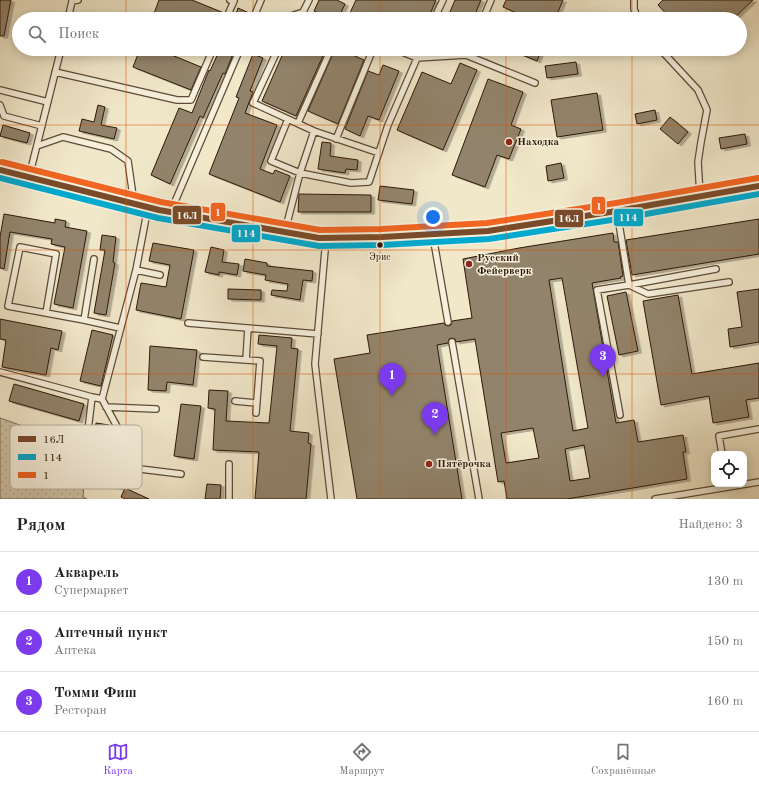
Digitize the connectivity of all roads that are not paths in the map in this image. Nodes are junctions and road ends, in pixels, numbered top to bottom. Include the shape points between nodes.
1 (66, 0) edge
2 (230, 0) edge
3 (261, 0) edge
4 (309, 0) edge
5 (443, 0) edge
6 (491, 0) edge
7 (634, 0) edge
8 (75, 1) edge
9 (71, 12) edge
10 (229, 12) edge
11 (256, 12) edge
12 (304, 12) edge
13 (437, 12) edge
14 (486, 12) edge
15 (635, 12) edge
16 (59, 56) edge
17 (210, 56) edge
18 (237, 56) edge
19 (275, 56) edge
20 (328, 56) edge
21 (371, 56) edge
22 (412, 56) edge
23 (450, 56) edge
24 (468, 56) edge
25 (666, 56) edge
26 (417, 58) junction
27 (55, 72) junction
28 (535, 83) dead end
29 (0, 90) edge
30 (48, 102) junction
31 (0, 105) edge
32 (288, 119) junction
33 (298, 123) junction
34 (42, 126) junction
35 (314, 131) junction
36 (336, 139) junction
37 (37, 146) junction
38 (379, 153) junction
39 (0, 170) edge
40 (300, 173) junction
41 (29, 177) junction
42 (759, 186) edge
43 (700, 196) junction
44 (141, 205) junction
45 (617, 211) junction
46 (171, 212) junction
47 (285, 232) junction
48 (432, 233) junction
49 (326, 238) junction
50 (94, 259) dead end
51 (136, 270) junction
52 (716, 270) dead end
53 (160, 275) dead end
54 (729, 282) dead end
55 (629, 284) junction
56 (46, 312) junction
57 (84, 320) junction
58 (448, 322) dead end
59 (188, 324) dead end
60 (120, 328) junction
61 (248, 328) junction
62 (318, 334) junction
63 (452, 342) dead end
64 (203, 357) dead end
65 (246, 360) junction
66 (0, 372) edge
67 (92, 397) junction
68 (102, 399) junction
69 (235, 401) dead end
70 (256, 403) junction
71 (106, 407) junction
72 (156, 409) dead end
73 (256, 413) dead end
74 (620, 415) dead end
75 (89, 425) edge
76 (116, 425) edge
77 (759, 428) edge
78 (722, 451) edge
79 (229, 464) dead end
80 (142, 469) edge
81 (181, 474) dead end
82 (759, 482) edge
83 (747, 483) edge
84 (718, 487) edge
85 (229, 499) edge
86 (331, 499) edge
87 (479, 499) edge
88 (655, 499) edge

1 - 8 lane
2 - 10 lane via 234,1
3 - 11 lane
4 - 12 lane
5 - 13 lane
6 - 14 lane
7 - 15 lane
8 - 9 lane
16 - 27 lane
17 - 27 lane via 192,100 177,100
18 - 46 lane
19 - 32 lane via 253,103
20 - 33 lane
21 - 36 lane
22 - 26 lane
23 - 26 lane
24 - 28 lane
25 - 43 lane via 698,90 707,110 698,162
26 - 38 lane via 388,125
27 - 30 lane
29 - 30 lane
30 - 34 lane
31 - 34 lane via 4,116
32 - 33 lane
32 - 40 lane via 271,161
33 - 35 lane
34 - 37 lane
35 - 36 lane
35 - 40 lane
36 - 38 lane
37 - 41 lane
37 - 44 lane via 63,137 111,149 128,161
38 - 40 lane via 369,182 351,183
39 - 41 main road
40 - 47 lane
41 - 44 main road
42 - 43 main road
43 - 45 main road
44 - 46 main road
44 - 51 lane
45 - 48 main road via 488,231
45 - 55 lane
46 - 47 main road
47 - 49 main road
48 - 49 main road
48 - 58 lane
49 - 62 lane
50 - 57 lane
51 - 53 lane
51 - 60 lane
52 - 55 lane
54 - 55 lane via 648,294
55 - 74 lane via 597,290
56 - 56 lane via 56,254 20,247 8,306
56 - 57 lane
57 - 60 lane
59 - 61 lane
60 - 68 lane
61 - 62 lane
61 - 65 lane
62 - 86 lane via 315,364
63 - 87 lane
64 - 65 lane
65 - 70 lane via 260,361
66 - 67 lane
67 - 68 lane
67 - 75 lane
68 - 71 lane
69 - 70 lane
70 - 73 lane
71 - 72 lane
71 - 76 lane
77 - 78 lane via 719,436
79 - 85 lane
80 - 81 lane
82 - 83 lane
84 - 88 lane

